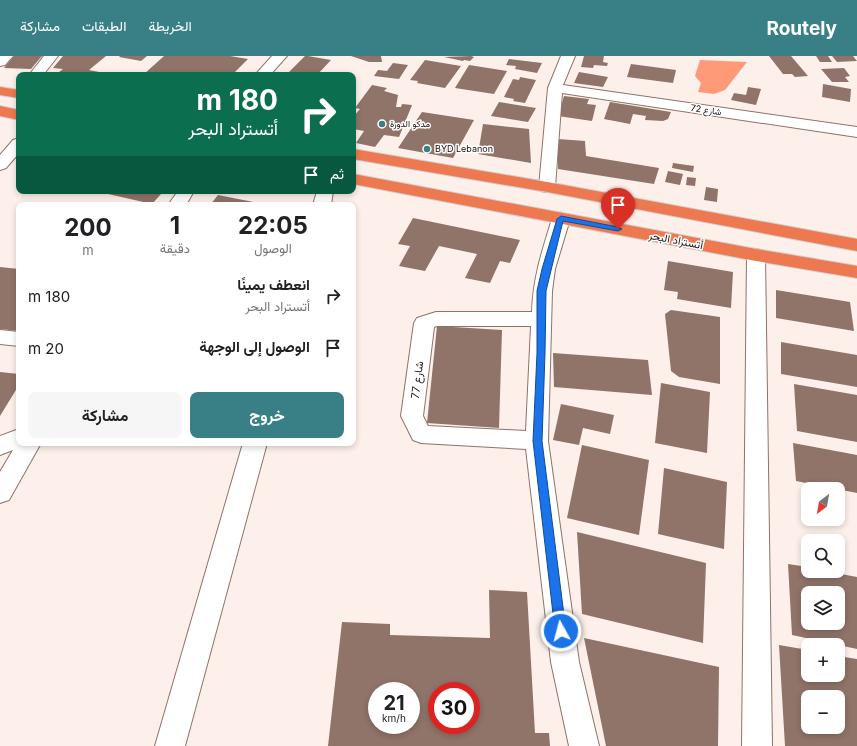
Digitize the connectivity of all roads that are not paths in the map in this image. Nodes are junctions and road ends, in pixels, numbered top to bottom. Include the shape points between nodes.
1 (6, 56) edge
2 (51, 56) edge
3 (280, 56) edge
4 (294, 56) edge
5 (568, 56) edge
6 (0, 62) edge
7 (38, 72) edge
8 (265, 72) edge
9 (280, 72) edge
10 (555, 88) junction
11 (0, 90) edge
12 (16, 93) edge
13 (0, 111) edge
14 (16, 114) edge
15 (857, 132) edge
16 (16, 146) edge
17 (356, 155) edge
18 (0, 165) edge
19 (356, 180) edge
20 (547, 187) junction
21 (561, 219) junction
22 (857, 245) edge
23 (756, 255) junction
24 (857, 272) edge
25 (540, 319) junction
26 (0, 337) edge
27 (16, 339) edge
28 (16, 439) edge
29 (537, 441) junction
30 (0, 446) edge
31 (27, 446) edge
32 (254, 446) edge
33 (0, 493) edge
34 (170, 746) edge
35 (584, 746) edge
36 (757, 746) edge

1 - 6 street
2 - 7 street
3 - 8 street
4 - 9 street
5 - 10 street
10 - 15 street, شارع 72
10 - 20 street
11 - 12 highway
13 - 14 highway
16 - 18 street
17 - 20 highway
19 - 21 highway, أتستراد البحر
20 - 22 highway
21 - 23 highway, أتستراد البحر
21 - 25 street via 546,269
23 - 24 highway, أتستراد البحر
23 - 36 street
25 - 29 street
25 - 29 street, شارع 77 via 436,319 424,323 412,416 421,434
26 - 27 street
28 - 30 street
29 - 35 street via 564,662
31 - 33 street
32 - 34 street

